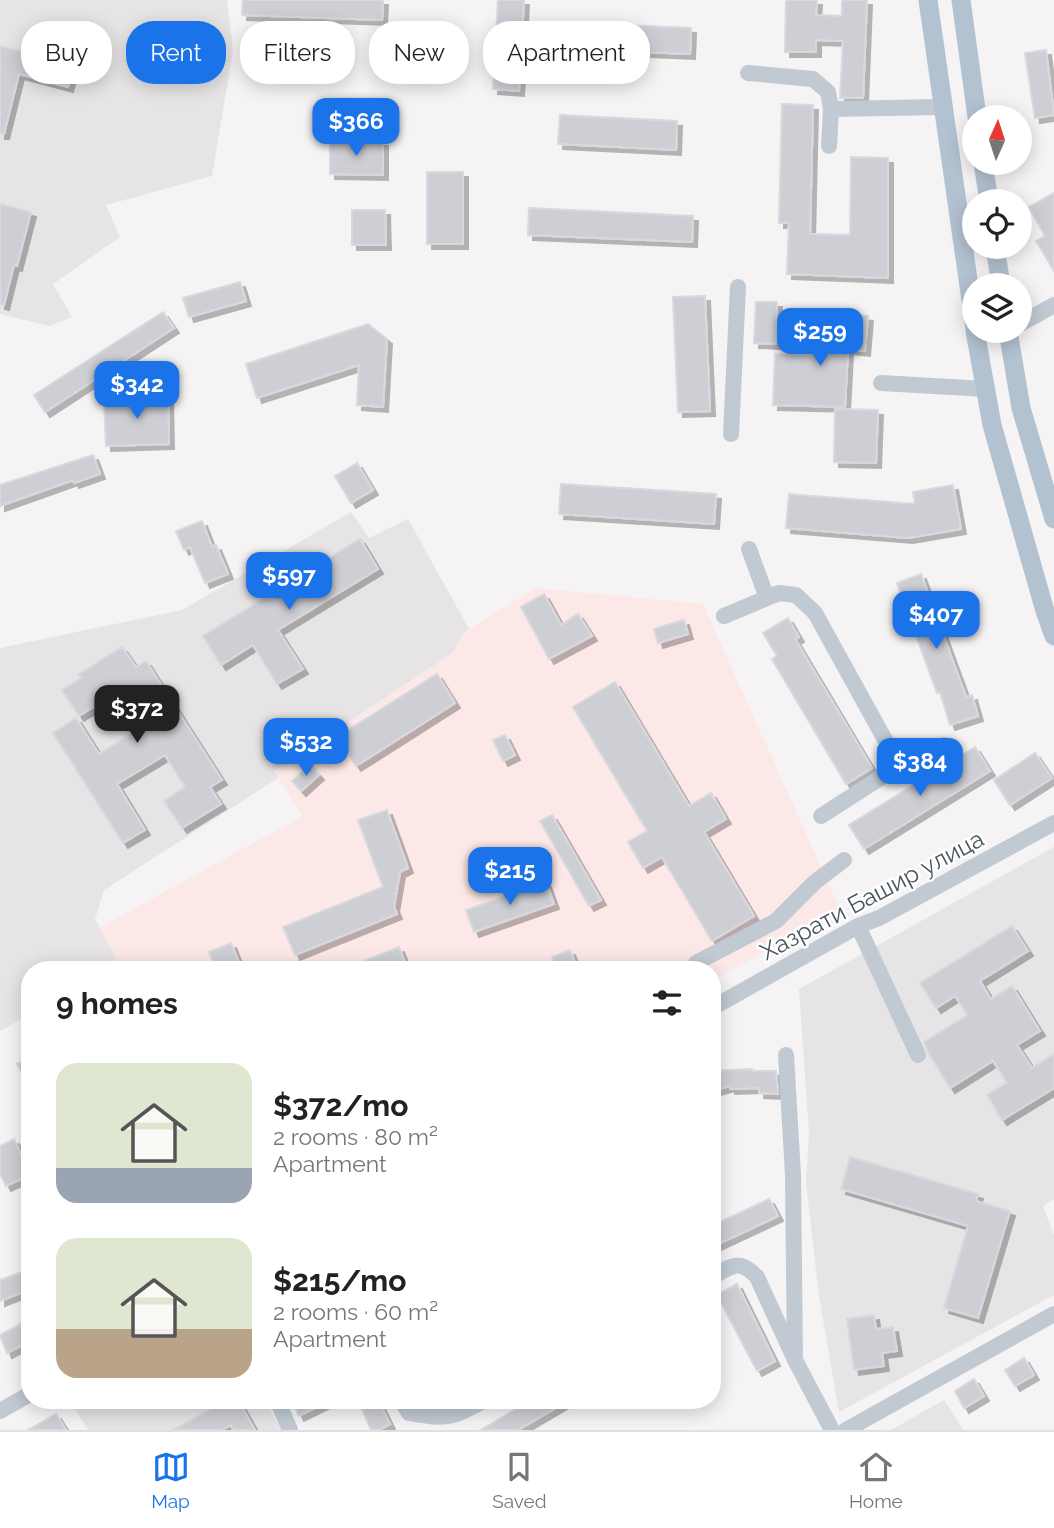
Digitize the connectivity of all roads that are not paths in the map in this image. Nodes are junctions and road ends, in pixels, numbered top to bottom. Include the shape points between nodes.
1 (928, 0) edge
2 (961, 0) edge
3 (748, 73) dead end
4 (975, 105) edge
5 (942, 107) junction
6 (831, 109) junction
7 (829, 146) dead end
8 (967, 273) edge
9 (738, 287) dead end
10 (1054, 306) edge
11 (1032, 318) edge
12 (977, 343) edge
13 (1010, 343) edge
14 (881, 383) dead end
15 (986, 389) junction
16 (731, 434) dead end
17 (1054, 520) edge
18 (749, 549) dead end
19 (767, 598) junction
20 (724, 616) dead end
21 (1054, 636) edge
22 (944, 745) dead end
23 (902, 764) junction
24 (821, 816) dead end
25 (1054, 823) edge
26 (844, 860) dead end
27 (858, 926) junction
28 (700, 961) edge
29 (721, 1003) edge
30 (786, 1055) dead end
31 (918, 1055) dead end
32 (721, 1272) edge
33 (1054, 1314) edge
34 (795, 1360) junction
35 (21, 1399) edge
36 (281, 1409) edge
37 (407, 1409) edge
38 (469, 1409) edge
39 (0, 1411) edge
40 (290, 1430) edge
41 (832, 1430) edge
42 (846, 1430) edge

1 - 5 main road
2 - 4 main road
3 - 6 street via 813,79 828,92
5 - 6 street
5 - 8 main road
6 - 7 street
9 - 16 street
10 - 11 street
12 - 15 main road
13 - 17 main road via 1021,408
14 - 15 street
15 - 21 main road via 992,425
18 - 19 street
19 - 20 street
19 - 23 street via 779,593 796,595 815,613
22 - 23 street
23 - 24 street
25 - 27 street, Хазрати Башир улица
26 - 28 street via 776,921
27 - 29 street, Хазрати Башир улица
27 - 31 street
30 - 34 street
32 - 34 street via 735,1265 747,1267 757,1276
33 - 42 street
34 - 41 street
35 - 39 street
36 - 40 street
37 - 38 street via 432,1417 456,1416

